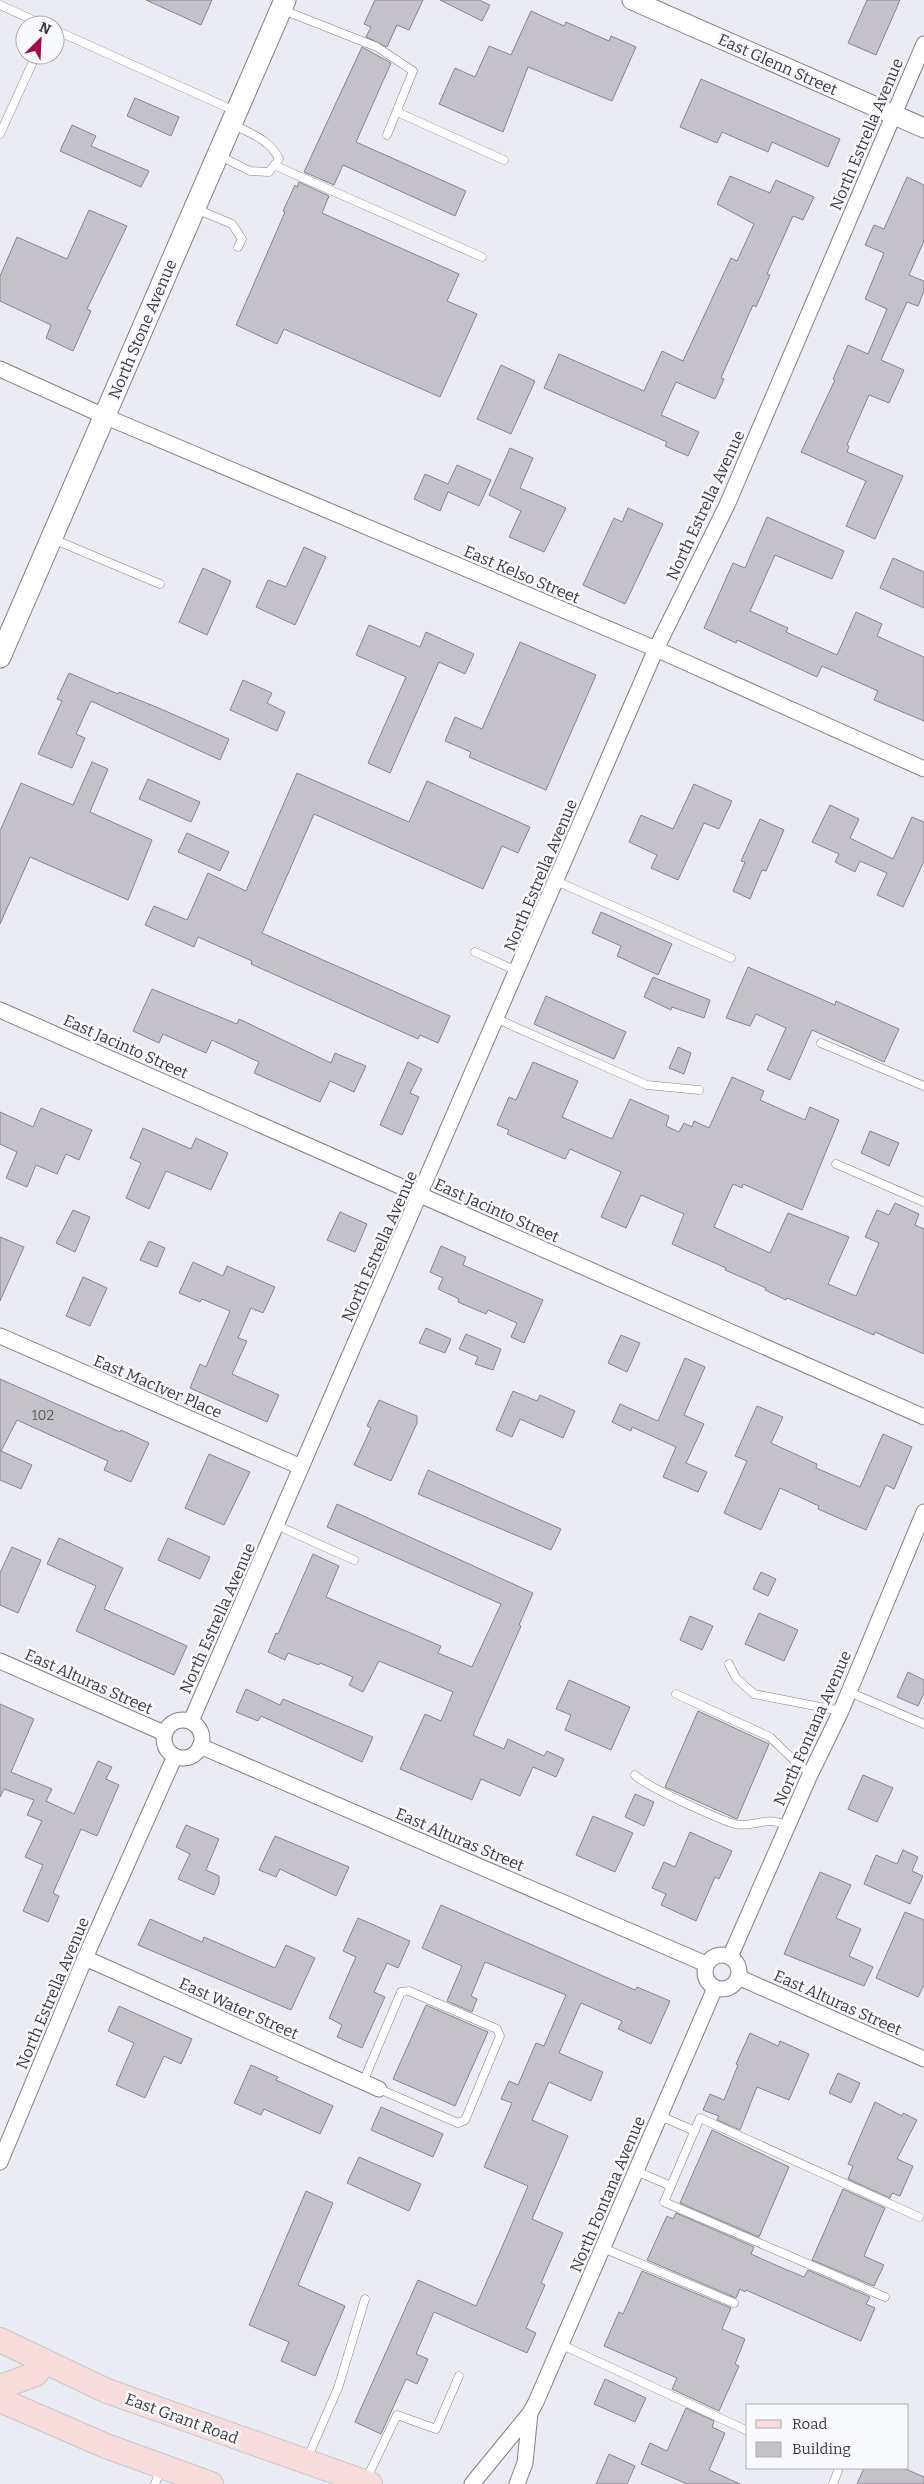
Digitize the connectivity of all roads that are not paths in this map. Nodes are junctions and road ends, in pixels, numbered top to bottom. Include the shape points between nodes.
1 (632, 0) edge
2 (0, 5) edge
3 (283, 5) edge
4 (22, 15) edge
5 (65, 35) edge
6 (924, 44) edge
7 (31, 65) edge
8 (397, 112) junction
9 (893, 115) junction
10 (234, 118) junction
11 (924, 128) edge
12 (0, 134) edge
13 (387, 136) dead end
14 (218, 155) junction
15 (504, 160) dead end
16 (276, 166) junction
17 (195, 208) junction
18 (238, 247) dead end
19 (482, 257) dead end
20 (0, 369) edge
21 (104, 416) junction
22 (52, 538) junction
23 (160, 584) dead end
24 (656, 650) junction
25 (0, 657) edge
26 (924, 769) edge
27 (556, 881) junction
28 (475, 952) dead end
29 (731, 958) dead end
30 (517, 971) junction
31 (0, 1010) edge
32 (496, 1019) junction
33 (821, 1043) dead end
34 (924, 1086) edge
35 (700, 1090) dead end
36 (836, 1164) dead end
37 (420, 1195) junction
38 (924, 1202) edge
39 (0, 1336) edge
40 (924, 1417) edge
41 (301, 1467) junction
42 (924, 1512) edge
43 (276, 1525) junction
44 (354, 1560) dead end
45 (0, 1661) edge
46 (729, 1664) dead end
47 (849, 1692) junction
48 (676, 1694) dead end
49 (841, 1711) junction
50 (191, 1721) junction
51 (924, 1724) edge
52 (164, 1733) junction
53 (200, 1746) junction
54 (175, 1756) junction
55 (811, 1772) junction
56 (635, 1775) dead end
57 (787, 1826) junction
58 (730, 1957) junction
59 (85, 1958) junction
60 (706, 1964) junction
61 (738, 1976) junction
62 (715, 1988) junction
63 (924, 2058) edge
64 (363, 2082) junction
65 (379, 2089) joint
66 (660, 2116) junction
67 (694, 2131) junction
68 (1, 2155) edge
69 (636, 2171) junction
70 (671, 2186) junction
71 (919, 2217) dead end
72 (602, 2248) junction
73 (885, 2297) dead end
74 (365, 2299) dead end
75 (734, 2303) dead end
76 (0, 2340) edge
77 (560, 2344) junction
78 (44, 2360) junction
79 (459, 2376) dead end
80 (0, 2387) edge
81 (0, 2400) edge
82 (530, 2413) junction
83 (746, 2430) edge
84 (306, 2461) junction
85 (839, 2469) edge
86 (159, 2475) edge
87 (367, 2483) edge
88 (212, 2484) edge
89 (472, 2484) edge
90 (517, 2484) edge
91 (832, 2484) edge

1 - 9 street, East Glenn Street
2 - 4 lane
3 - 8 lane via 377,47 414,71
3 - 10 main road, North Stone Avenue
5 - 10 lane
6 - 9 street, North Estrella Avenue
7 - 12 lane
8 - 13 lane
8 - 15 lane
9 - 11 street, East Glenn Street
9 - 24 street, North Estrella Avenue via 727,505
10 - 14 main road, North Stone Avenue
10 - 16 lane via 265,141 279,159
14 - 16 lane via 259,173 270,172
14 - 17 main road, North Stone Avenue
16 - 19 lane
17 - 18 lane via 232,224 242,239
17 - 21 main road, North Stone Avenue
20 - 21 street, East Kelso Street
21 - 22 main road, North Stone Avenue
21 - 24 street, East Kelso Street
22 - 23 lane
22 - 25 main road, North Stone Avenue
24 - 26 street, East Kelso Street
24 - 27 street, North Estrella Avenue
27 - 29 lane
27 - 30 street, North Estrella Avenue
28 - 30 lane
30 - 32 street, North Estrella Avenue
31 - 37 street, East Jacinto Street
32 - 35 lane via 647,1085
32 - 37 street, North Estrella Avenue
33 - 34 lane
36 - 38 lane
37 - 40 street, East Jacinto Street
37 - 41 street, North Estrella Avenue
39 - 41 street, East MacIver Place
41 - 43 street, North Estrella Avenue
42 - 47 street, North Fontana Avenue
43 - 44 lane
43 - 50 street, North Estrella Avenue
45 - 52 street, East Alturas Street
46 - 49 lane via 736,1678 754,1694
47 - 49 street, North Fontana Avenue
47 - 51 lane
48 - 55 lane via 770,1736 801,1767
49 - 55 street, North Fontana Avenue
50 - 52 street via 172,1722
50 - 53 street via 202,1735
52 - 54 street via 164,1744
53 - 54 street via 192,1755
53 - 60 street, East Alturas Street
54 - 59 street, North Estrella Avenue
55 - 57 street, North Fontana Avenue
56 - 57 lane via 648,1786 736,1824 764,1820
57 - 58 street, North Fontana Avenue
58 - 60 street via 714,1956
58 - 61 street via 737,1964
59 - 64 street, East Water Street
59 - 68 street, North Estrella Avenue
60 - 62 street via 707,1982
61 - 62 street via 734,1985
61 - 63 street, East Alturas Street
62 - 66 street, North Fontana Avenue
64 - 65 street, East Water Street
64 - 65 lane via 401,1992 409,1991 498,2029 500,2036 466,2120 458,2123
66 - 67 lane
66 - 69 street, North Fontana Avenue
67 - 70 lane
67 - 71 lane via 700,2118
69 - 70 lane
69 - 72 street, North Fontana Avenue
70 - 73 lane via 664,2202
72 - 75 lane
72 - 77 street, North Fontana Avenue
74 - 84 lane via 338,2388
76 - 78 main road, East Grant Road
77 - 82 street, North Fontana Avenue
77 - 83 lane
78 - 80 main road via 36,2374
78 - 84 main road, East Grant Road via 107,2391
79 - 87 lane via 436,2429 397,2415
81 - 86 main road via 106,2446
82 - 89 street
82 - 90 street via 525,2463
84 - 87 main road, East Grant Road
85 - 91 lane
86 - 88 main road

